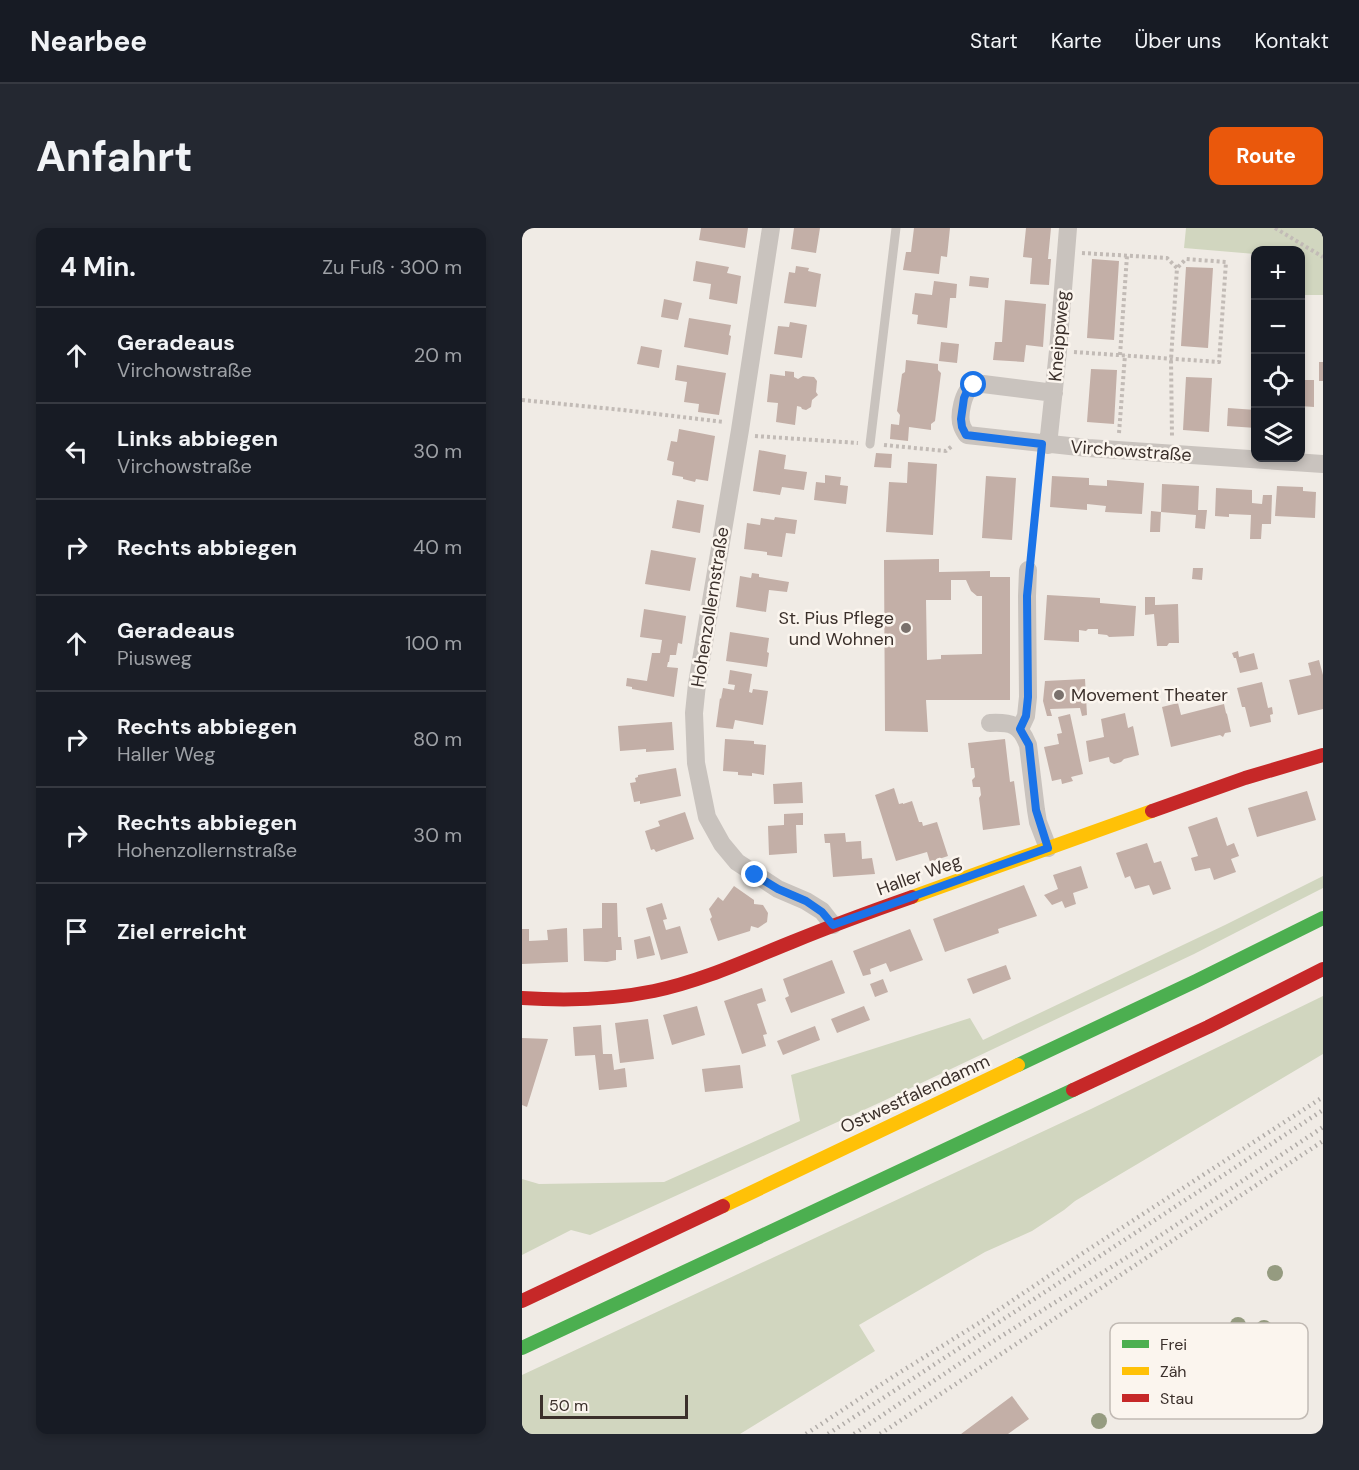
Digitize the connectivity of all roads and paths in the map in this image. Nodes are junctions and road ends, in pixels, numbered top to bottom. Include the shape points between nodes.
1 (771, 228) edge
2 (896, 228) edge
3 (1068, 228) edge
4 (1275, 228) edge
5 (1066, 252) junction
6 (1126, 256) junction
7 (1323, 257) edge
8 (1177, 268) junction
9 (1058, 351) junction
10 (1122, 355) junction
11 (1171, 359) junction
12 (1054, 393) junction
13 (870, 444) dead end
14 (1045, 444) junction
15 (1117, 450) junction
16 (1172, 454) junction
17 (1323, 464) edge
18 (1028, 570) joint
19 (990, 723) dead end
20 (1020, 729) junction
21 (1323, 755) edge
22 (1048, 848) junction
23 (1323, 918) edge
24 (833, 925) junction
25 (1323, 969) edge
26 (522, 998) edge
27 (522, 1301) edge
28 (522, 1348) edge

1 - 24 street, Hohenzollernstraße via 697,684 696,763 707,817 737,862 778,889 806,901
2 - 13 lane
3 - 5 street, Kneippweg
4 - 7 path
5 - 6 path
5 - 9 street, Kneippweg
6 - 8 path via 1167,258
6 - 10 path
8 - 11 path
8 - 11 path via 1186,259 1226,262 1219,362
9 - 10 path
9 - 12 street, Kneippweg
10 - 11 path
10 - 15 path
11 - 16 path
12 - 14 street, Kneippweg
12 - 14 street, Virchowstraße via 983,384 974,385 964,398 961,419 966,435
14 - 15 street, Virchowstraße
14 - 18 path
15 - 16 street, Virchowstraße
16 - 17 street, Virchowstraße
18 - 20 street via 1028,697
19 - 20 street via 1004,722
20 - 22 street via 1029,745 1036,810
21 - 22 main road, Haller Weg via 1262,772
22 - 24 main road, Haller Weg
23 - 27 main road, Ostwestfalendamm
24 - 26 main road, Haller Weg via 664,988 576,1001
25 - 28 main road via 1208,1027

